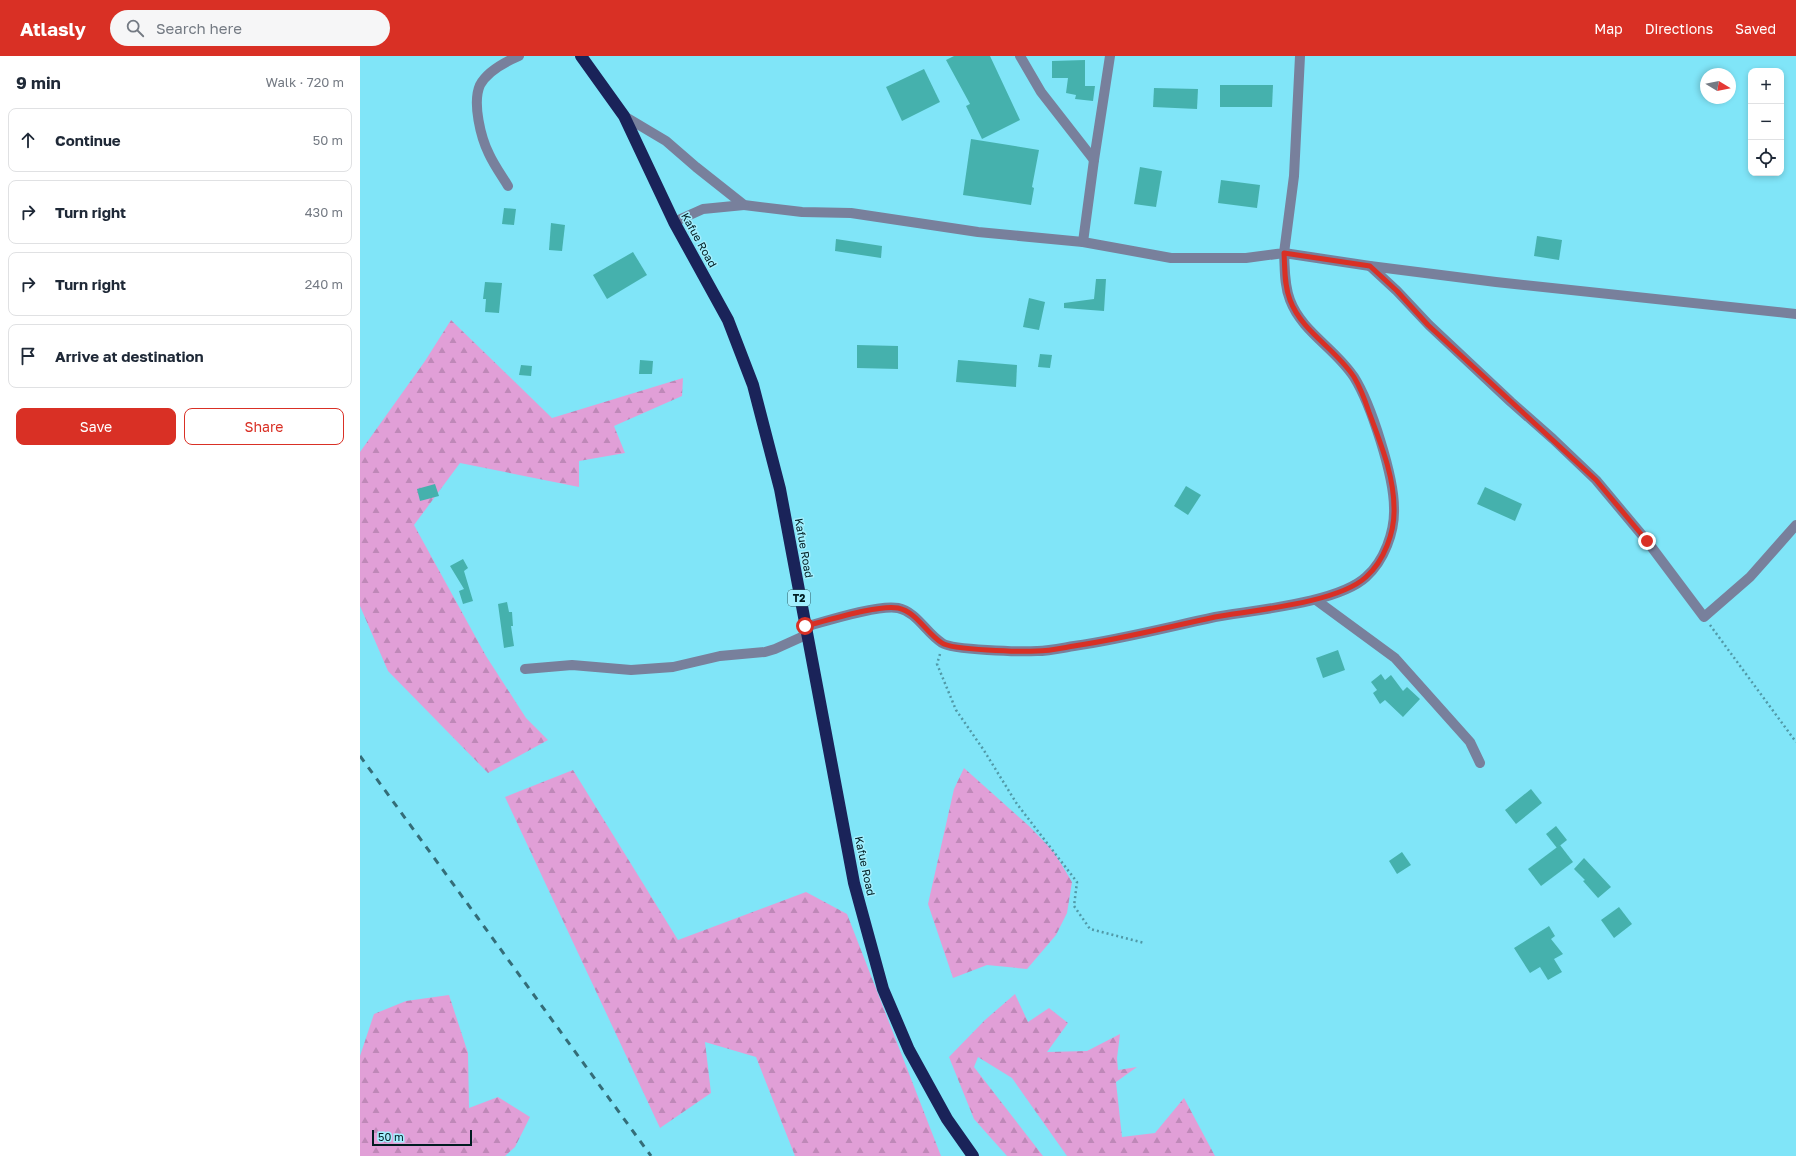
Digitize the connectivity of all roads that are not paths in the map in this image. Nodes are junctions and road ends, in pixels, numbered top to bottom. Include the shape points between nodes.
1 (519, 56) edge
2 (581, 56) edge
3 (1020, 56) edge
4 (1110, 56) edge
5 (1300, 56) edge
6 (624, 116) junction
7 (1094, 160) junction
8 (508, 186) dead end
9 (744, 205) junction
10 (674, 222) junction
11 (1084, 242) junction
12 (1284, 253) junction
13 (1370, 266) junction
14 (1796, 314) edge
15 (1796, 525) edge
16 (1316, 600) junction
17 (806, 631) junction
18 (525, 669) dead end
19 (1480, 763) dead end
20 (973, 1156) edge

1 - 8 street via 488,75 480,85 477,97 478,122 488,154
2 - 6 highway, Kafue Road / T2
3 - 7 street via 1041,92
4 - 7 street
5 - 12 street via 1294,176
6 - 9 street via 666,141
6 - 10 highway, Kafue Road / T2
7 - 11 street
9 - 10 street via 702,209
9 - 11 street via 802,212 851,213 978,232
10 - 17 highway, Kafue Road / T2 via 728,320 753,385 780,489
11 - 12 street via 1171,258 1246,258
12 - 13 street
12 - 16 street via 1286,286 1296,314 1343,363 1354,377 1364,398 1390,478 1394,509 1391,534 1386,547 1380,560 1365,578 1341,592
13 - 14 street
13 - 15 street via 1428,325 1596,480 1647,541 1704,617 1750,577
16 - 17 street via 1216,617 1103,642 1036,652 957,648 943,644 910,612 897,607 878,608
16 - 19 street via 1395,658 1470,742
17 - 18 street via 765,652 720,656 673,667 631,670 572,665
17 - 20 highway, Kafue Road / T2 via 854,883 883,989 917,1064 947,1120

